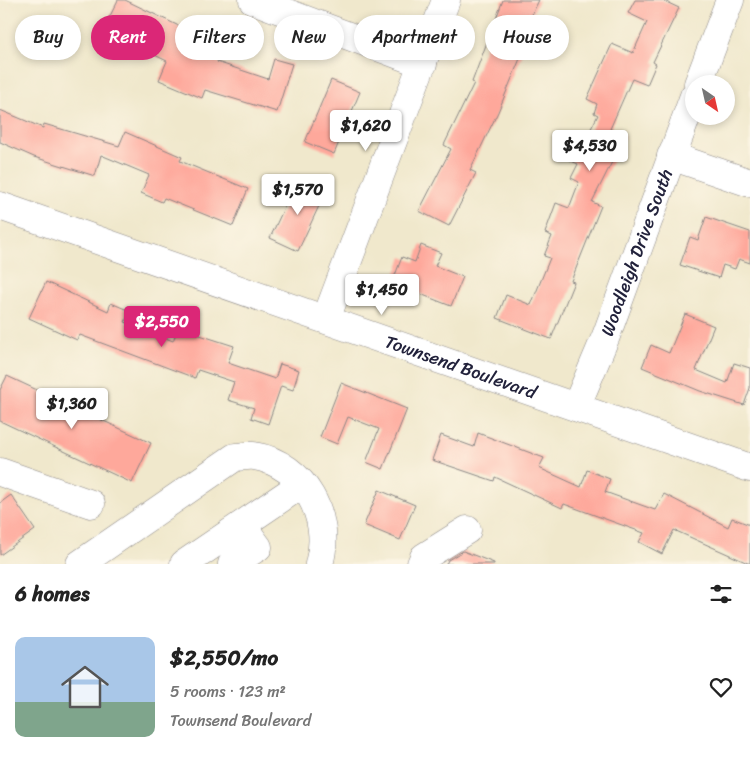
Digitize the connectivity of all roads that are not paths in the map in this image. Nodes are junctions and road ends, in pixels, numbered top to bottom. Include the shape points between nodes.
1 (254, 0) edge
2 (446, 0) edge
3 (730, 0) edge
4 (422, 64) junction
5 (701, 75) edge
6 (685, 121) edge
7 (672, 156) junction
8 (750, 183) edge
9 (0, 206) edge
10 (326, 319) junction
11 (576, 407) junction
12 (750, 468) edge
13 (0, 472) edge
14 (302, 484) junction
15 (90, 504) dead end
16 (242, 525) junction
17 (467, 530) dead end
18 (80, 564) edge
19 (184, 564) edge
20 (232, 564) edge
21 (320, 564) edge
22 (421, 564) edge

1 - 4 street
2 - 4 street
3 - 5 street
4 - 10 street
6 - 7 street, Woodleigh Drive South
7 - 8 street
7 - 11 street, Woodleigh Drive South via 606,336
9 - 10 street, Townsend Boulevard
10 - 11 street, Townsend Boulevard
11 - 12 street, Townsend Boulevard
13 - 15 street
14 - 16 street
14 - 18 street via 283,467 254,455 235,458
14 - 21 street via 317,506 324,530
16 - 19 street
16 - 20 street via 258,546
17 - 22 street via 424,557

